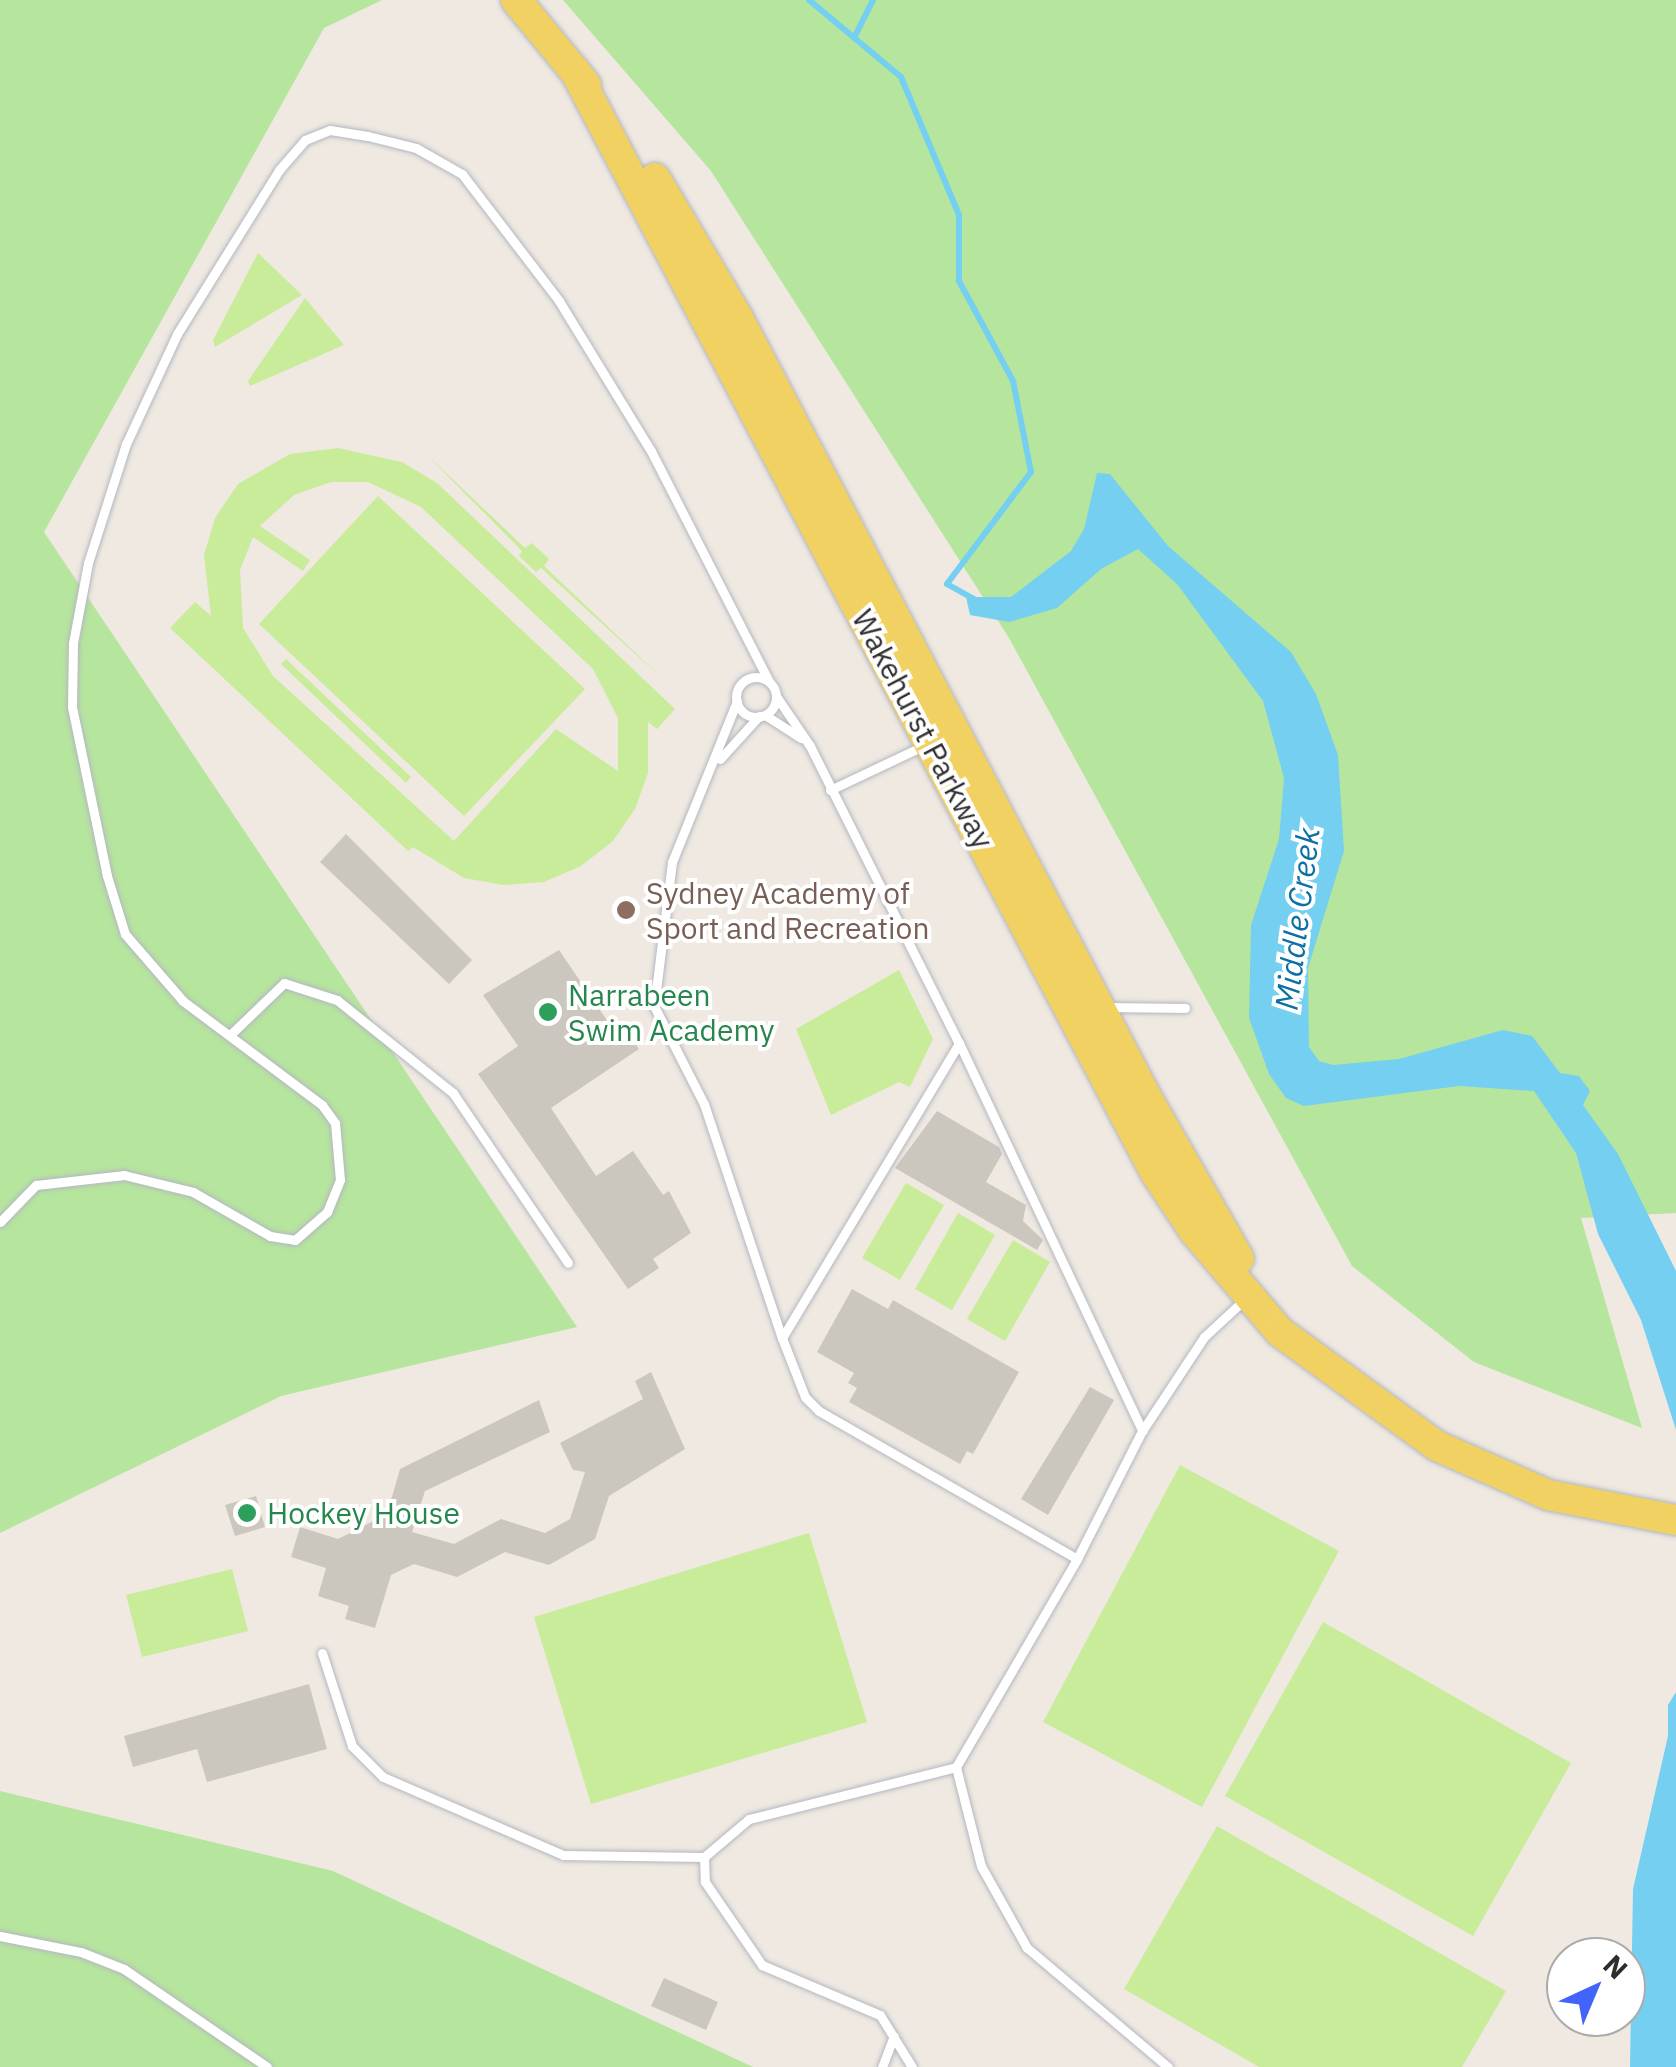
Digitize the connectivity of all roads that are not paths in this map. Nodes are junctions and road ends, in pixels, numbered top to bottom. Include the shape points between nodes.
1 (516, 0) edge
2 (575, 71) junction
3 (769, 682) junction
4 (776, 696) junction
5 (737, 701) junction
6 (762, 716) junction
7 (929, 743) junction
8 (810, 746) junction
9 (717, 762) junction
10 (830, 790) junction
11 (1099, 1008) junction
12 (1185, 1008) dead end
13 (230, 1034) junction
14 (958, 1043) junction
15 (0, 1222) edge
16 (568, 1263) dead end
17 (1253, 1292) junction
18 (782, 1338) junction
19 (1142, 1431) junction
20 (1676, 1520) edge
21 (1077, 1558) junction
22 (322, 1654) dead end
23 (956, 1766) junction
24 (704, 1857) junction
25 (0, 1936) edge
26 (894, 2036) junction
27 (267, 2067) edge
28 (882, 2067) edge
29 (912, 2067) edge
30 (1168, 2067) edge

1 - 2 main road, Wakehurst Parkway
2 - 7 main road, Wakehurst Parkway
2 - 11 main road, Wakehurst Parkway via 664,192 738,318
3 - 4 lane
3 - 5 lane via 746,680
3 - 13 lane via 652,451 559,302 462,174 416,148 330,130 306,140 176,334 126,444 88,563 72,643 72,706 106,876 125,934 183,1001
4 - 6 lane
4 - 8 lane
5 - 6 lane via 747,714
5 - 9 lane
6 - 8 lane
6 - 9 lane
7 - 10 lane
7 - 17 main road, Wakehurst Parkway via 1155,1172
8 - 10 lane
9 - 18 lane via 672,862 654,1006 704,1104
10 - 14 lane
11 - 12 lane
11 - 17 main road, Wakehurst Parkway
13 - 15 lane via 306,1087 335,1123 340,1180 311,1230 296,1240 270,1236 194,1192 124,1175 36,1184
13 - 16 lane via 284,983 337,1000 453,1092
14 - 18 lane
14 - 19 lane
17 - 19 lane via 1204,1337
17 - 20 main road, Wakehurst Parkway via 1314,1356 1392,1419 1493,1474 1584,1504
18 - 21 lane via 805,1397 820,1410
19 - 21 lane
21 - 23 lane
22 - 24 lane via 352,1746 383,1776 562,1855
23 - 24 lane via 748,1819
23 - 30 lane via 980,1866 1028,1948
24 - 26 lane via 705,1882 762,1965 854,2000 880,2015
25 - 27 lane via 81,1952 124,1969
26 - 28 lane
26 - 29 lane

